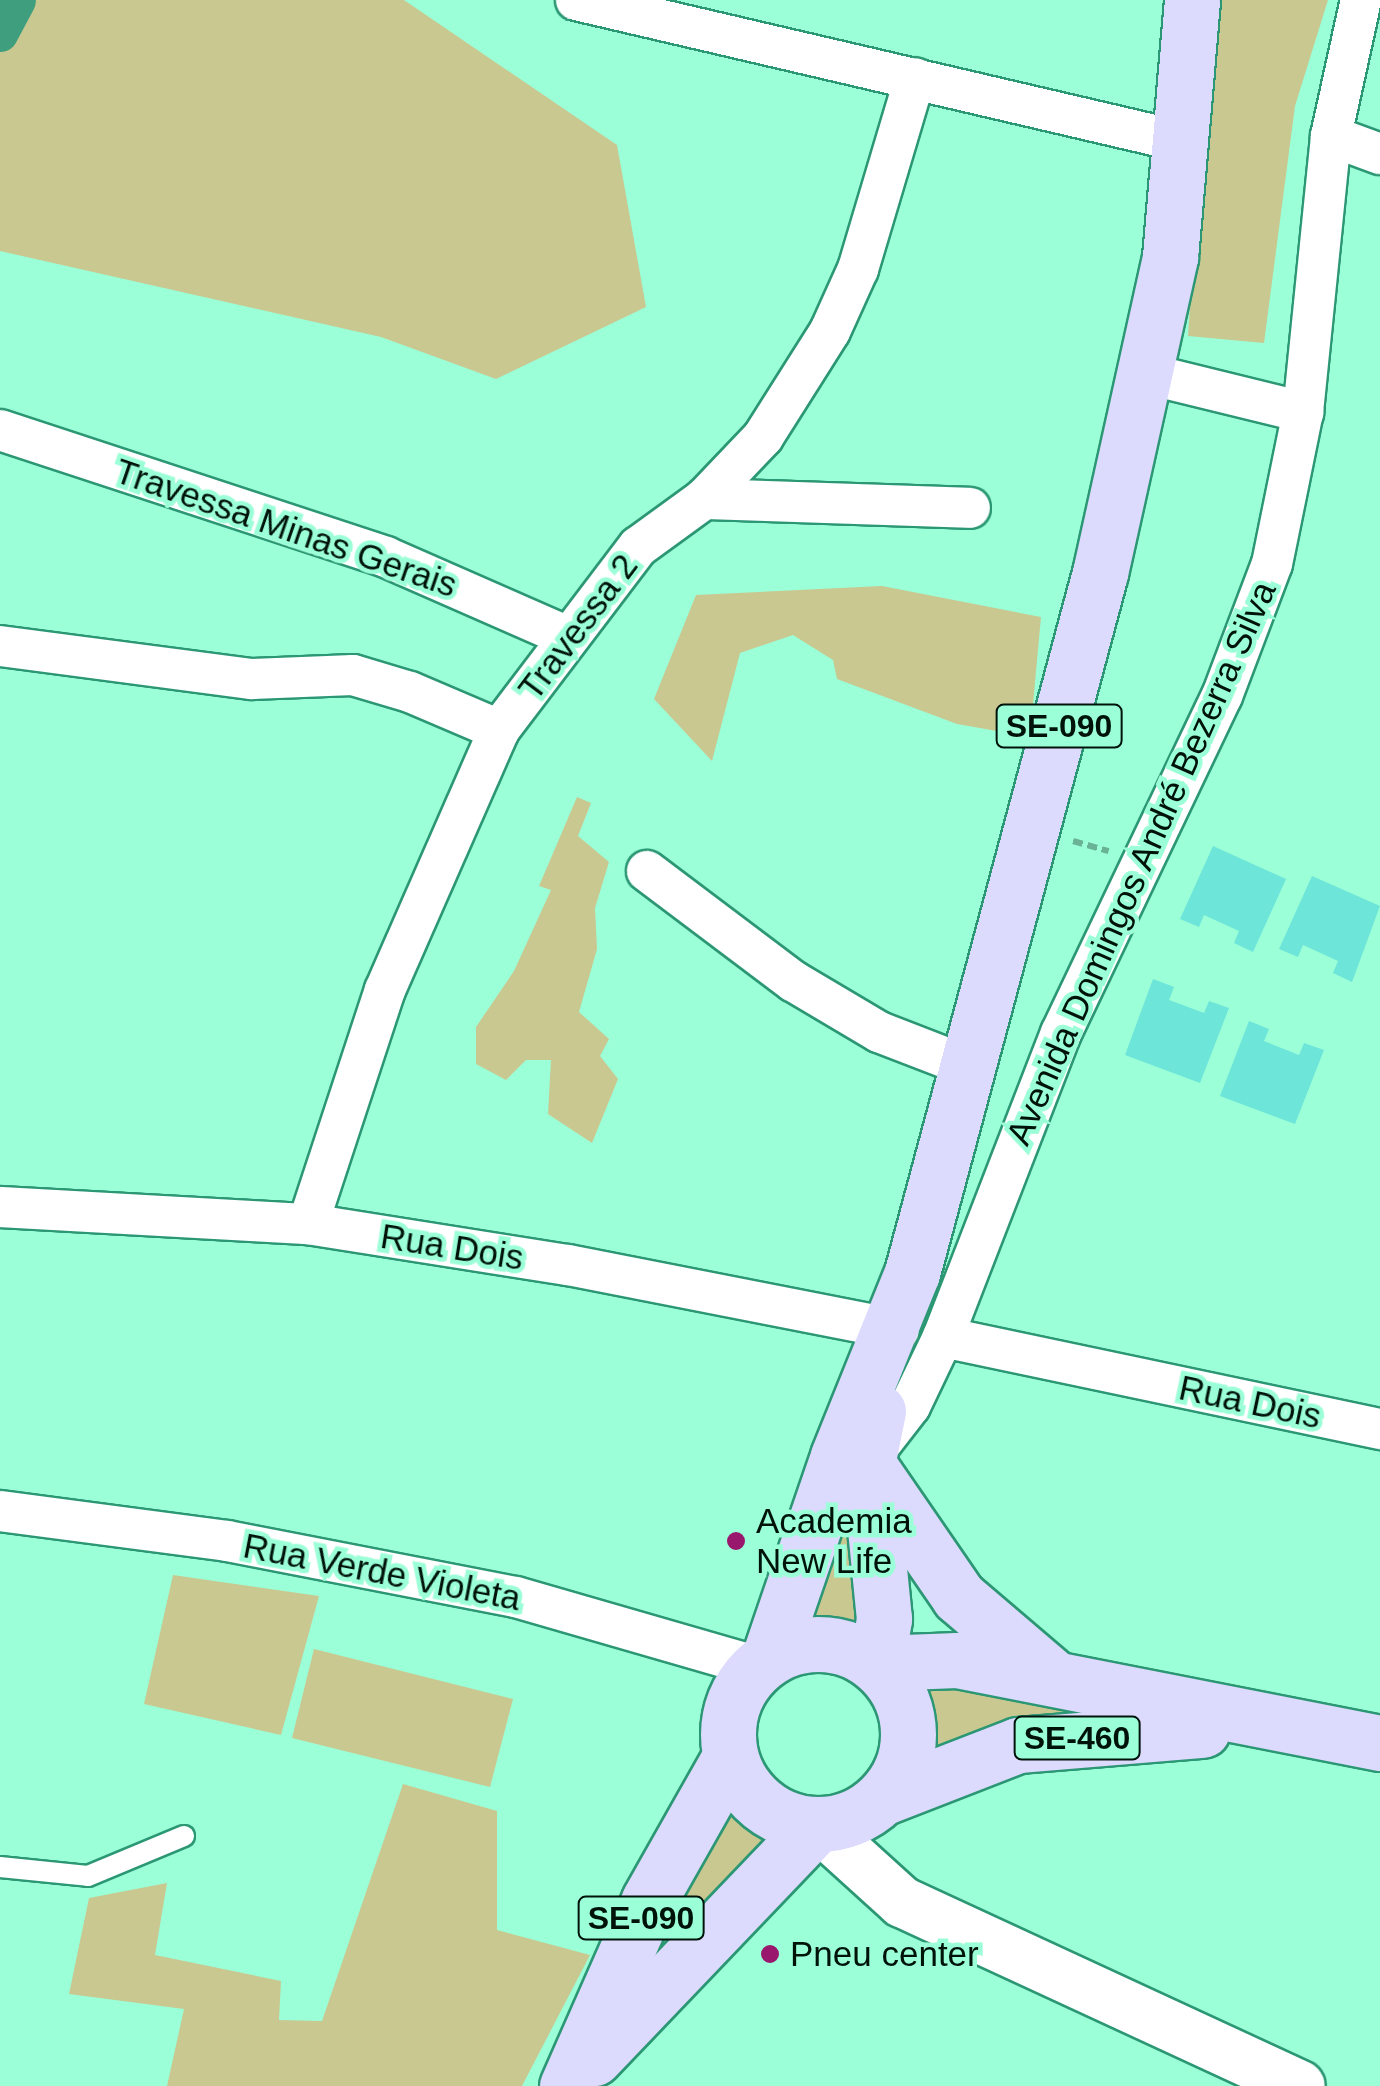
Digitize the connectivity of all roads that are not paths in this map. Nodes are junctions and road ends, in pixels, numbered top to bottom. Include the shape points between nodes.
1 (576, 0) edge
2 (1192, 0) edge
3 (1360, 0) edge
4 (915, 78) junction
5 (1331, 136) junction
6 (1184, 142) junction
7 (1380, 154) edge
8 (1148, 374) junction
9 (1303, 412) junction
10 (0, 430) edge
11 (704, 499) junction
12 (970, 508) dead end
13 (568, 637) junction
14 (0, 646) edge
15 (499, 730) junction
16 (647, 872) dead end
17 (967, 1066) junction
18 (0, 1207) edge
19 (308, 1224) junction
20 (908, 1325) junction
21 (1380, 1429) edge
22 (868, 1462) junction
23 (0, 1511) edge
24 (763, 1662) junction
25 (881, 1670) junction
26 (1051, 1676) junction
27 (1280, 1727) junction
28 (1380, 1743) edge
29 (730, 1756) junction
30 (884, 1797) junction
31 (817, 1825) junction
32 (184, 1836) dead end
33 (0, 1867) edge
34 (568, 2086) edge
35 (1300, 2086) edge

1 - 4 street
2 - 6 main road, SE-090
3 - 5 street, Avenida Domingos André Bezerra Silva
4 - 6 street
4 - 11 street, Travessa 2 via 874,224 830,332 744,464
5 - 7 street
5 - 9 street, Avenida Domingos André Bezerra Silva
6 - 8 main road, SE-090
8 - 9 street
8 - 17 main road, SE-090
9 - 20 street, Avenida Domingos André Bezerra Silva via 1272,564 1222,696 1054,1050
10 - 13 street, Travessa Minas Gerais via 386,557
11 - 12 street
11 - 13 street, Travessa 2 via 653,531
13 - 15 street, Travessa 2
14 - 15 street via 252,679 352,675
15 - 19 street, Travessa 2 via 390,976
16 - 17 street via 793,981 879,1032
17 - 20 main road, SE-090
18 - 19 street, Rua Dois
19 - 20 street, Rua Dois
20 - 21 street, Rua Dois
20 - 22 main road, SE-090
20 - 24 main road, SE-090
22 - 25 main road, SE-090 via 884,1619
22 - 26 main road via 959,1597
23 - 24 street, Rua Verde Violeta via 227,1540 516,1597
24 - 25 main road via 812,1644 857,1652
24 - 29 main road via 731,1708
25 - 26 main road, SE-460 via 924,1659
25 - 30 main road via 908,1722 900,1775
26 - 27 main road, SE-460
27 - 28 main road, SE-460
27 - 30 main road, SE-460 via 1128,1732 1018,1745
29 - 31 main road via 762,1806
29 - 34 main road, SE-090 via 649,1900
30 - 31 main road via 854,1818
31 - 34 main road, SE-090
31 - 35 street via 902,1902
32 - 33 lane via 88,1876

